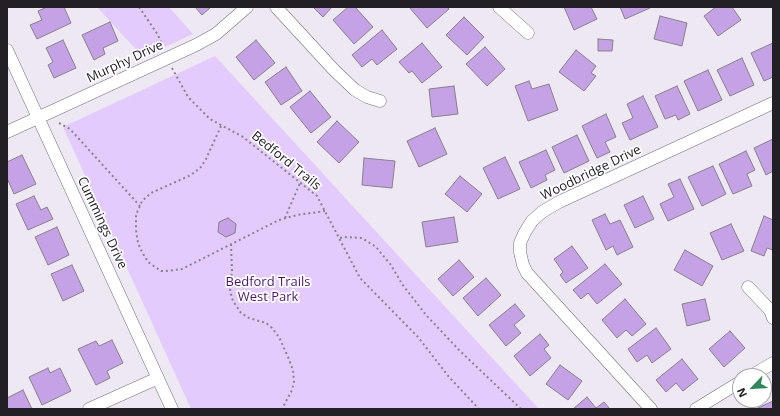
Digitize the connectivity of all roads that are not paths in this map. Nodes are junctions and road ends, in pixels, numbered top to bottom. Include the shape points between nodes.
1 (247, 7) edge
2 (276, 7) edge
3 (499, 7) edge
4 (528, 32) dead end
5 (7, 50) edge
6 (380, 101) dead end
7 (773, 103) edge
8 (38, 118) junction
9 (7, 132) edge
10 (748, 287) dead end
11 (773, 318) edge
12 (158, 378) junction
13 (732, 387) edge
14 (88, 409) edge
15 (172, 409) edge
16 (651, 409) edge
17 (696, 409) edge

1 - 8 street, Murphy Drive via 216,34 196,45
2 - 6 street via 355,90
3 - 4 street
5 - 8 street, Cummings Drive
7 - 16 street, Woodbridge Drive via 559,202 532,221 520,243 523,266 527,273
8 - 9 street, Murphy Drive
8 - 12 street, Cummings Drive
10 - 11 street via 770,310
12 - 14 street
12 - 15 street, Cummings Drive
13 - 17 street

